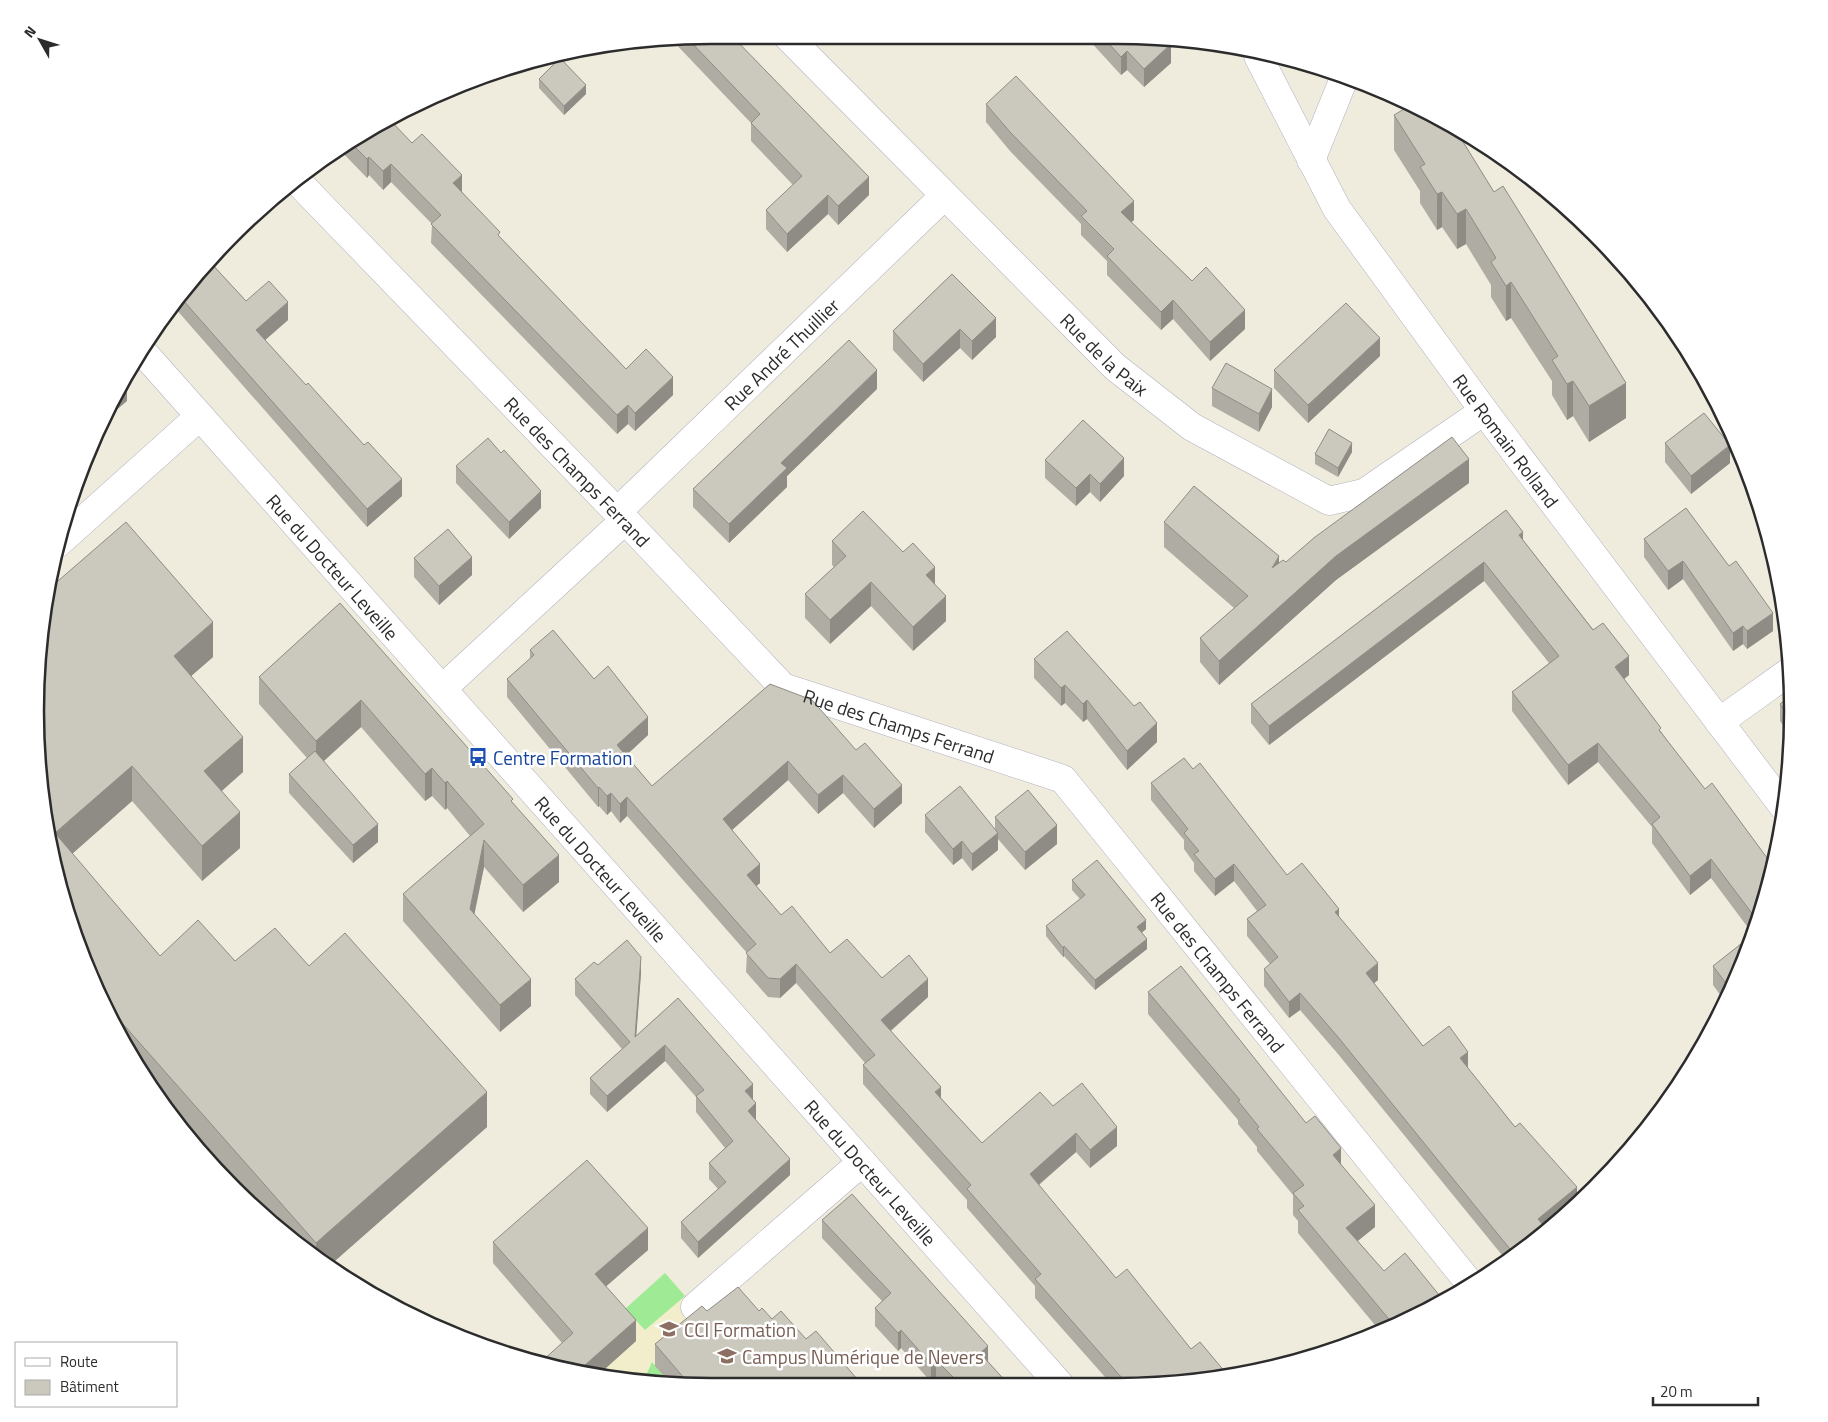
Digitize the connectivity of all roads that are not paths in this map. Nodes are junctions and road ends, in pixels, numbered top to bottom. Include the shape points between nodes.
1 (795, 44) edge
2 (1260, 60) edge
3 (1342, 83) edge
4 (1311, 160) junction
5 (301, 185) edge
6 (944, 196) junction
7 (146, 356) edge
8 (1484, 411) junction
9 (200, 416) junction
10 (621, 516) junction
11 (67, 535) edge
12 (1783, 676) edge
13 (442, 689) junction
14 (1719, 722) junction
15 (1779, 800) edge
16 (862, 1162) junction
17 (1466, 1279) edge
18 (695, 1307) dead end
19 (1054, 1378) edge

1 - 6 street, Rue de la Paix
2 - 4 street, Rue Romain Rolland
3 - 4 street
4 - 8 street, Rue Romain Rolland via 1337,209
5 - 10 street, Rue des Champs Ferrand
6 - 8 street, Rue de la Paix via 1115,367 1192,427 1329,501 1364,493
6 - 10 street, Rue André Thuillier
7 - 9 street, Rue du Docteur Leveille
8 - 14 street, Rue Romain Rolland
9 - 11 street
9 - 13 street, Rue du Docteur Leveille
10 - 13 street, Rue André Thuillier
10 - 17 street, Rue des Champs Ferrand via 783,687 1063,779
12 - 14 street
13 - 16 street, Rue du Docteur Leveille
14 - 15 street, Rue Romain Rolland
16 - 18 street
16 - 19 street, Rue du Docteur Leveille

